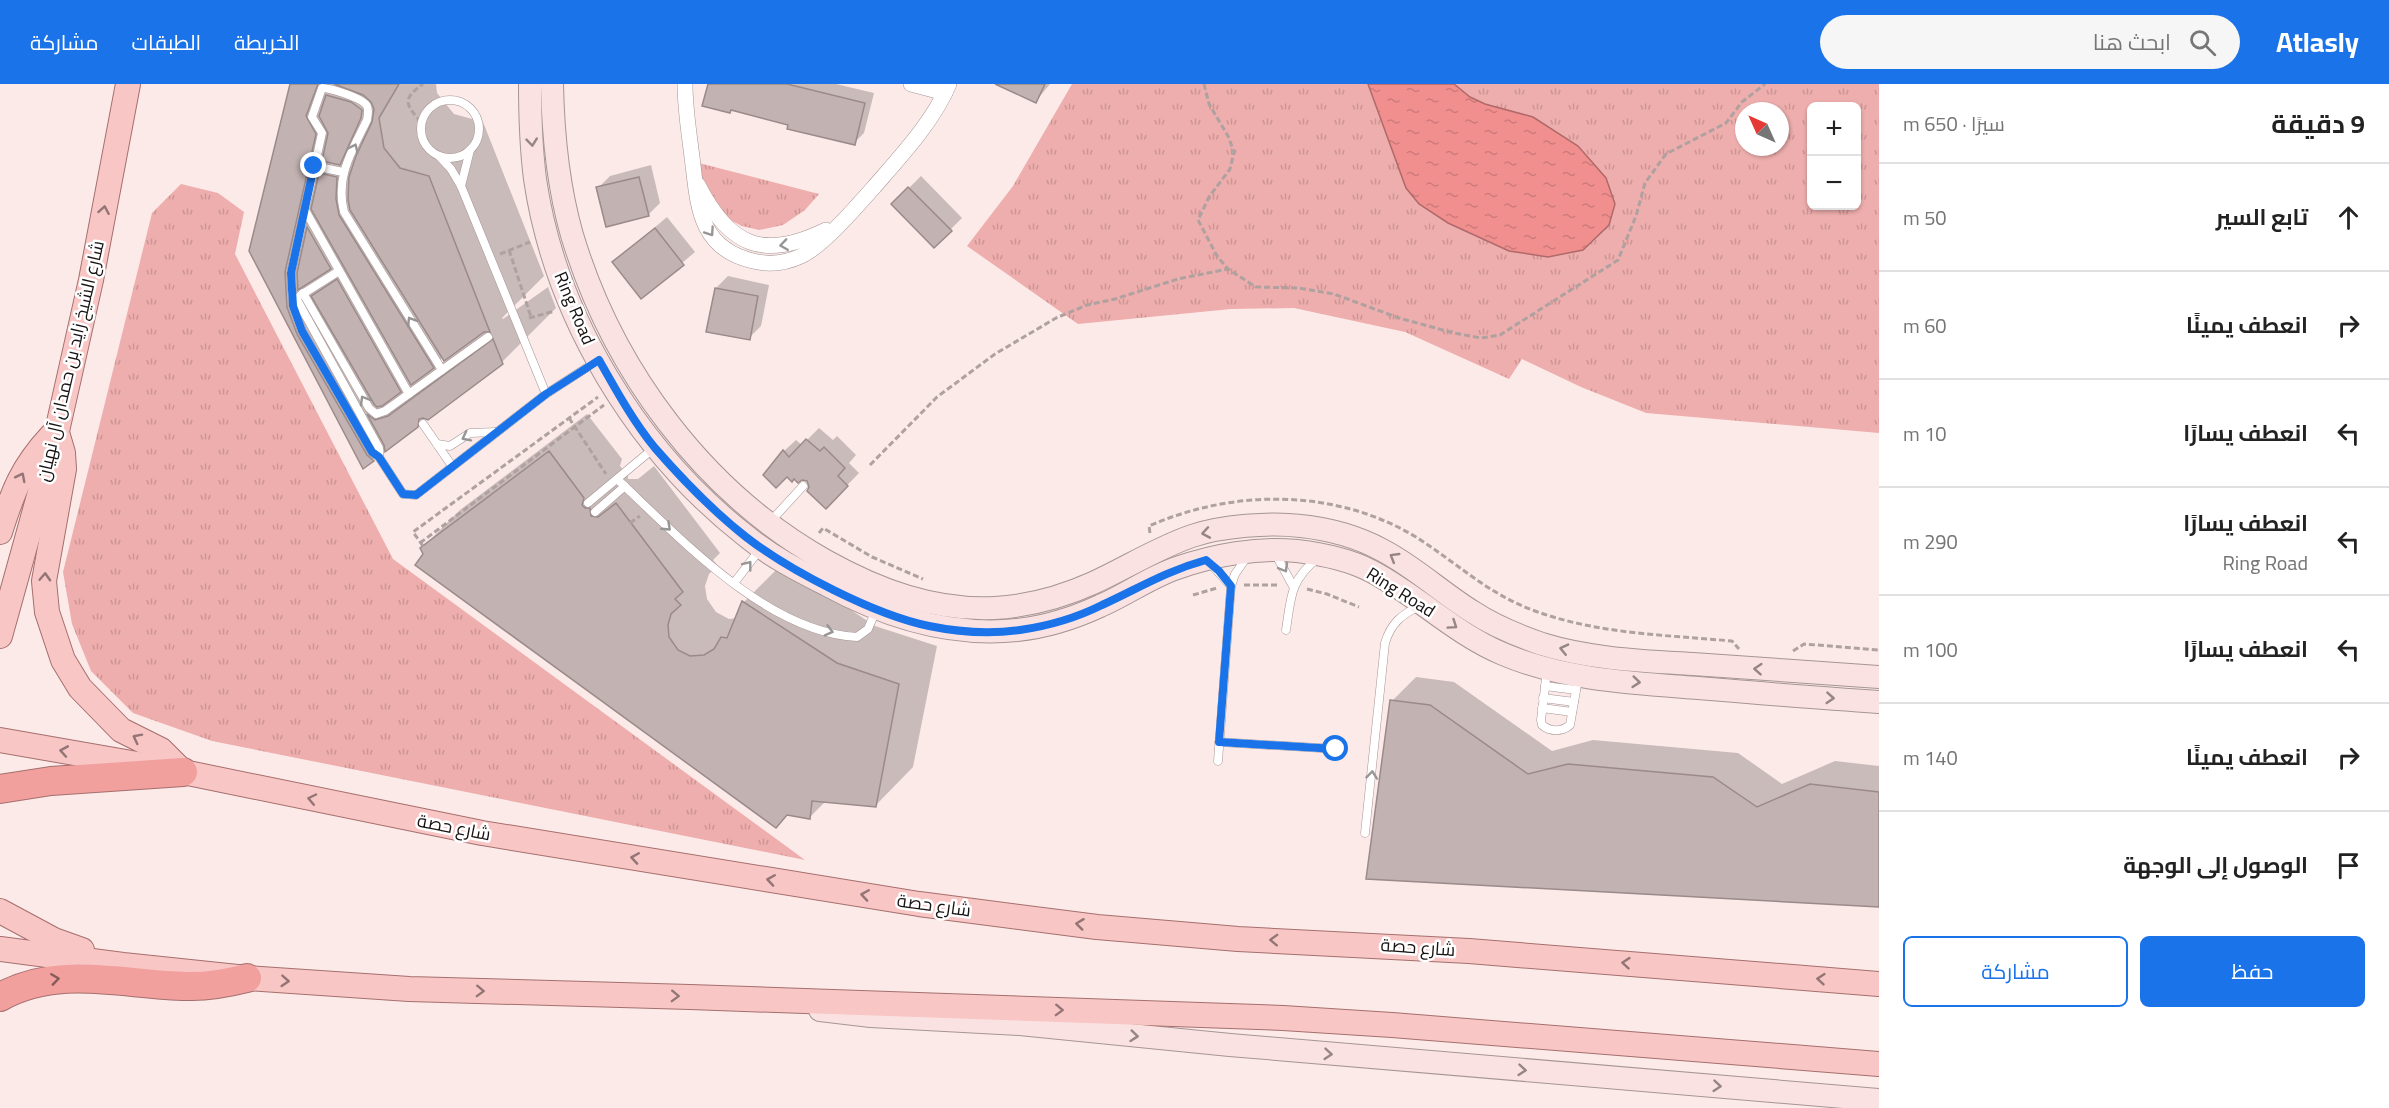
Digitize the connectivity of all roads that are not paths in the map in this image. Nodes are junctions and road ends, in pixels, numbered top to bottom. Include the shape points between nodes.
1 (128, 84) edge
2 (530, 84) edge
3 (552, 84) edge
4 (685, 84) edge
5 (911, 84) edge
6 (947, 89) edge
7 (470, 150) junction
8 (439, 156) junction
9 (314, 166) junction
10 (343, 172) junction
11 (461, 186) junction
12 (304, 210) junction
13 (339, 271) junction
14 (297, 297) junction
15 (488, 337) dead end
16 (599, 360) junction
17 (442, 370) junction
18 (409, 394) junction
19 (546, 394) junction
20 (423, 424) dead end
21 (57, 431) junction
22 (496, 432) junction
23 (437, 444) junction
24 (655, 447) junction
25 (452, 466) junction
26 (617, 479) junction
27 (625, 486) junction
28 (803, 486) dead end
29 (588, 503) dead end
30 (595, 512) dead end
31 (769, 524) junction
32 (0, 532) edge
33 (762, 547) junction
34 (1262, 551) junction
35 (1322, 555) junction
36 (1206, 560) junction
37 (734, 583) junction
38 (1231, 586) junction
39 (1293, 586) junction
40 (6, 599) edge
41 (1423, 605) junction
42 (876, 609) junction
43 (1286, 630) dead end
44 (0, 636) edge
45 (1879, 677) edge
46 (1546, 678) junction
47 (1578, 683) junction
48 (1543, 698) junction
49 (1574, 702) junction
50 (1879, 702) edge
51 (1542, 708) junction
52 (1572, 712) junction
53 (0, 740) edge
54 (1219, 742) junction
55 (1336, 749) dead end
56 (1218, 761) dead end
57 (183, 772) junction
58 (0, 789) edge
59 (1365, 833) dead end
60 (0, 911) edge
61 (0, 949) edge
62 (123, 965) junction
63 (247, 978) junction
64 (1879, 984) edge
65 (0, 997) edge
66 (784, 1000) junction
67 (1879, 1064) edge
68 (1879, 1100) edge

21 -> 1 main road, شارع الشيخ زايد بن حمدان آل نهيان via 91,280
2 -> 16 street, Ring Road via 536,182 548,235 572,306
3 - 31 street, Ring Road via 559,180 590,285 612,333 641,386 675,434 715,477
4 - 6 street via 694,177 717,218 730,232 768,247 787,246 838,224 896,162
5 - 6 street
7 - 8 lane via 455,157
7 - 8 lane via 479,127 474,111 453,99 430,107 421,122 422,138
7 - 11 lane
8 - 11 lane
9 - 10 lane
10 -> 9 lane via 369,113 362,100 325,87 320,90 312,117 322,133
9 - 12 lane
17 -> 10 lane via 344,212 340,199
11 - 19 lane
12 - 13 lane
12 - 14 lane via 291,273
13 - 14 lane
13 - 18 lane
18 -> 14 lane via 381,414 372,412
14 - 25 lane via 398,489 403,494 416,495
15 - 17 lane
16 - 19 lane
16 - 24 street, Ring Road
17 - 18 lane
19 - 22 lane
20 - 23 lane
32 -> 21 main road via 19,478
21 - 40 main road, شارع الشيخ زايد بن حمدان آل نهيان
57 -> 21 main road via 161,750 121,730 80,688 53,633 44,580 64,469
22 -> 23 lane via 470,434 450,446
22 - 25 lane
23 - 25 lane
24 - 26 lane
24 - 33 street, Ring Road via 718,512
26 - 27 lane
26 - 29 lane
27 - 30 lane
27 -> 37 lane via 666,527
28 - 31 lane
45 -> 31 street, Ring Road via 1655,662 1543,644 1474,613 1380,549 1341,533 1299,525 1257,525 1196,535 1063,594 994,608 944,606 895,594 849,574
37 -> 33 lane
33 - 42 street, Ring Road via 796,569
34 - 35 street, Ring Road
34 - 36 street, Ring Road
34 - 38 lane via 1235,574
34 -> 39 lane
35 - 39 lane
35 - 41 street, Ring Road via 1370,570
36 - 38 lane
36 - 42 street, Ring Road via 1176,568 1102,606 1062,621 1018,630 973,632 928,626
37 -> 42 lane via 782,613 844,635 857,637 865,633
38 - 54 lane
39 - 43 lane
40 - 44 main road, شارع الشيخ زايد بن حمدان آل نهيان
41 -> 46 street, Ring Road via 1462,632
59 -> 41 lane via 1385,643 1401,616
46 - 47 street, Ring Road
46 - 48 lane
47 - 49 lane
47 -> 50 street, Ring Road via 1662,685
48 - 49 lane
48 - 51 lane
49 - 52 lane
51 - 52 lane
51 - 52 lane via 1542,725 1551,730 1567,728
57 -> 53 main road, شارع حصة
54 - 55 lane
54 - 56 lane
57 - 58 highway
64 -> 57 main road, شارع حصة via 1469,951 1097,927 919,904 482,833
60 - 62 main road via 54,940
61 - 62 main road
62 - 63 main road
65 -> 63 highway via 58,978 187,986
63 -> 66 main road via 410,989
66 -> 67 main road via 1283,1018
66 -> 68 street via 853,1015 1020,1024

